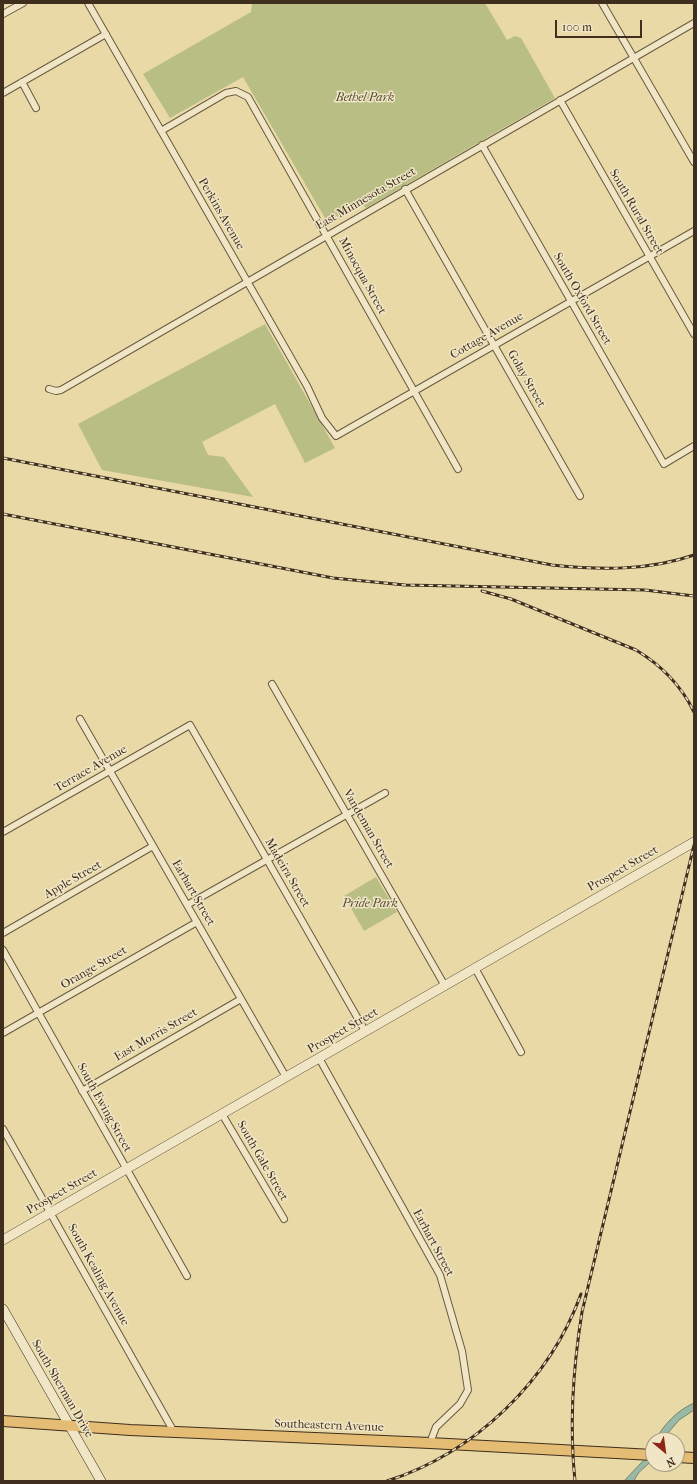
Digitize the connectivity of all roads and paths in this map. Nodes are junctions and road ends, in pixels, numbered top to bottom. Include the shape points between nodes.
1 (23, 3) edge
2 (88, 3) edge
3 (602, 3) edge
4 (3, 14) edge
5 (694, 23) edge
6 (106, 34) junction
7 (634, 57) junction
8 (22, 82) junction
9 (3, 93) edge
10 (560, 100) junction
11 (36, 108) dead end
12 (161, 131) junction
13 (482, 145) junction
14 (694, 162) edge
15 (405, 189) junction
16 (694, 231) edge
17 (326, 235) junction
18 (649, 256) junction
19 (247, 281) junction
20 (570, 302) junction
21 (694, 334) edge
22 (493, 344) junction
23 (49, 389) dead end
24 (414, 391) junction
25 (336, 436) joint
26 (694, 446) edge
27 (458, 469) dead end
28 (580, 496) dead end
29 (272, 684) dead end
30 (80, 719) dead end
31 (190, 725) joint
32 (110, 771) junction
33 (385, 793) dead end
34 (347, 815) junction
35 (3, 832) edge
36 (694, 842) edge
37 (153, 846) junction
38 (267, 860) junction
39 (187, 905) junction
40 (197, 922) junction
41 (3, 933) edge
42 (3, 950) edge
43 (475, 968) junction
44 (445, 986) junction
45 (241, 999) junction
46 (38, 1013) junction
47 (365, 1031) junction
48 (3, 1033) edge
49 (521, 1052) dead end
50 (319, 1058) junction
51 (286, 1077) junction
52 (82, 1091) junction
53 (222, 1114) junction
54 (3, 1129) edge
55 (127, 1169) junction
56 (50, 1213) junction
57 (284, 1219) dead end
58 (3, 1240) edge
59 (187, 1276) dead end
60 (3, 1309) edge
61 (3, 1421) edge
62 (70, 1427) junction
63 (174, 1432) junction
64 (430, 1443) junction
65 (645, 1455) edge
66 (101, 1481) edge

1 - 4 street
2 - 6 street, Perkins Avenue
3 - 7 street
5 - 7 street, East Minnesota Street
6 - 8 street
6 - 12 street, Perkins Avenue
7 - 10 street, East Minnesota Street
7 - 14 street
8 - 9 street
8 - 11 street
10 - 13 street, East Minnesota Street
10 - 18 street, South Rural Street
12 - 17 street, Minocqua Street via 226,93 236,91 244,94
12 - 19 street, Perkins Avenue
13 - 15 street, East Minnesota Street
13 - 20 street, South Oxford Street
15 - 17 street, East Minnesota Street
15 - 22 street, Golay Street
16 - 18 street, Cottage Avenue
17 - 19 street, East Minnesota Street
17 - 24 street, Minocqua Street
18 - 20 street, Cottage Avenue
18 - 21 street, South Rural Street
19 - 23 street, East Minnesota Street via 61,390
19 - 25 street, Perkins Avenue via 307,386 322,418
20 - 22 street, Cottage Avenue
20 - 26 street, South Oxford Street via 664,464
22 - 24 street, Cottage Avenue
22 - 28 street, Golay Street
24 - 25 street, Cottage Avenue
24 - 27 street, Minocqua Street
29 - 34 street, Vandeman Street
30 - 32 street, Earhart Street
31 - 32 street, Terrace Avenue
31 - 38 street, Madeira Street
32 - 35 street, Terrace Avenue
32 - 37 street, Earhart Street
33 - 34 street
34 - 38 street
34 - 44 street, Vandeman Street
36 - 43 main road, Prospect Street
37 - 39 street, Earhart Street
37 - 41 street, Apple Street
38 - 39 street
38 - 47 street, Madeira Street
39 - 40 street, Earhart Street
40 - 45 street, Earhart Street
40 - 46 street, Orange Street
42 - 46 street, South Ewing Street
43 - 44 main road, Prospect Street
43 - 49 street
44 - 47 main road, Prospect Street
45 - 51 street, Earhart Street
45 - 52 street, East Morris Street
46 - 48 street, Orange Street
46 - 52 street, South Ewing Street
47 - 50 main road, Prospect Street
50 - 51 main road, Prospect Street
50 - 64 street, Earhart Street via 440,1276 462,1350 468,1390 460,1404 436,1427
51 - 53 main road, Prospect Street
52 - 55 street, South Ewing Street
53 - 55 main road, Prospect Street
53 - 57 street, South Gale Street
54 - 56 street, South Kealing Avenue
55 - 56 main road, Prospect Street
55 - 59 street, South Ewing Street
56 - 58 main road, Prospect Street
56 - 63 street, South Kealing Avenue
60 - 62 main road, South Sherman Drive
61 - 62 main road, Southeastern Avenue
62 - 63 main road, Southeastern Avenue
62 - 66 main road, South Sherman Drive
63 - 64 main road, Southeastern Avenue
64 - 65 main road, Southeastern Avenue

